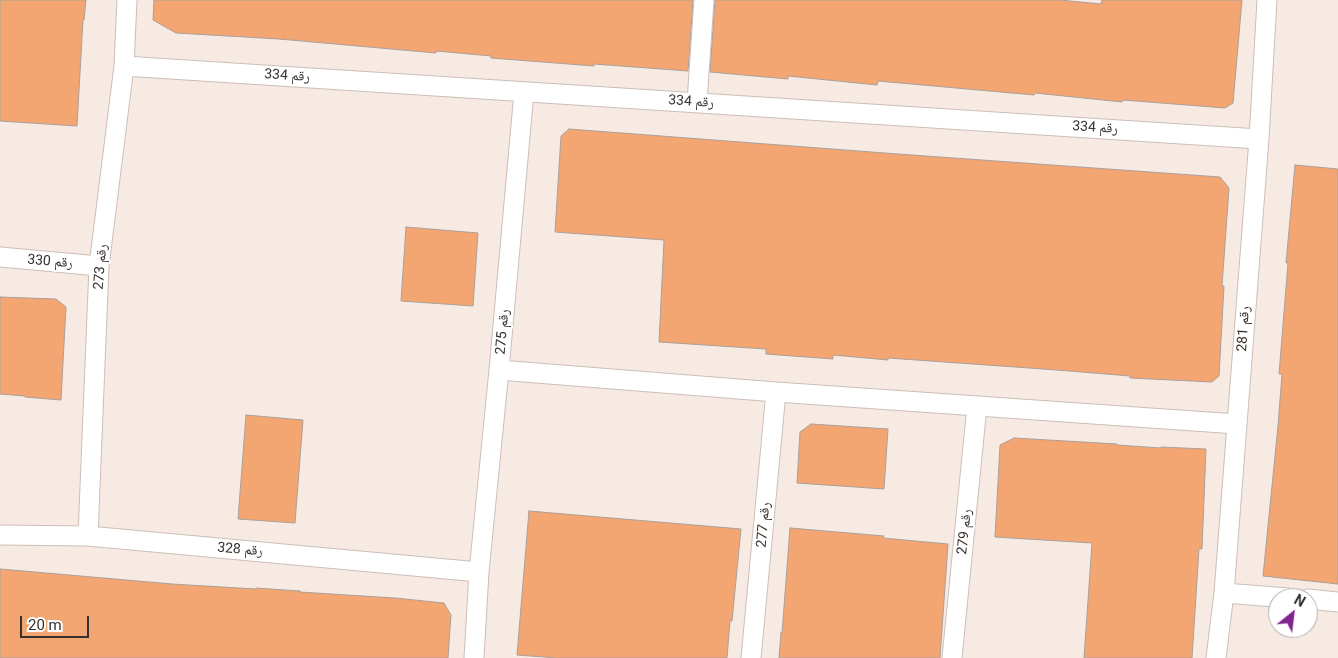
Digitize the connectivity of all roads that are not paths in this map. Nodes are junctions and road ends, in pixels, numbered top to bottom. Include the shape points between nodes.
1 (127, 0) edge
2 (704, 0) edge
3 (1267, 0) edge
4 (124, 66) junction
5 (524, 92) junction
6 (697, 102) junction
7 (1259, 139) junction
8 (0, 257) edge
9 (99, 266) junction
10 (500, 370) junction
11 (776, 392) junction
12 (977, 406) junction
13 (1237, 424) junction
14 (0, 535) edge
15 (88, 536) junction
16 (479, 572) junction
17 (1224, 593) junction
18 (1268, 596) edge
19 (1318, 601) edge
20 (1338, 602) edge
21 (474, 658) edge
22 (751, 658) edge
23 (952, 658) edge
24 (1216, 658) edge

1 - 4 street, رقم 273
2 - 6 street
3 - 7 street, رقم 281
4 - 5 street, رقم 334
4 - 9 street, رقم 273
5 - 6 street, رقم 334
5 - 10 street, رقم 275
6 - 7 street, رقم 334
7 - 13 street, رقم 281
8 - 9 street, رقم 330
9 - 15 street, رقم 273
10 - 11 street
10 - 16 street, رقم 275
11 - 12 street
11 - 22 street, رقم 277
12 - 13 street
12 - 23 street, رقم 279
13 - 17 street, رقم 281
14 - 15 street, رقم 328
15 - 16 street, رقم 328
16 - 21 street, رقم 275
17 - 18 street
17 - 24 street, رقم 281
19 - 20 street

